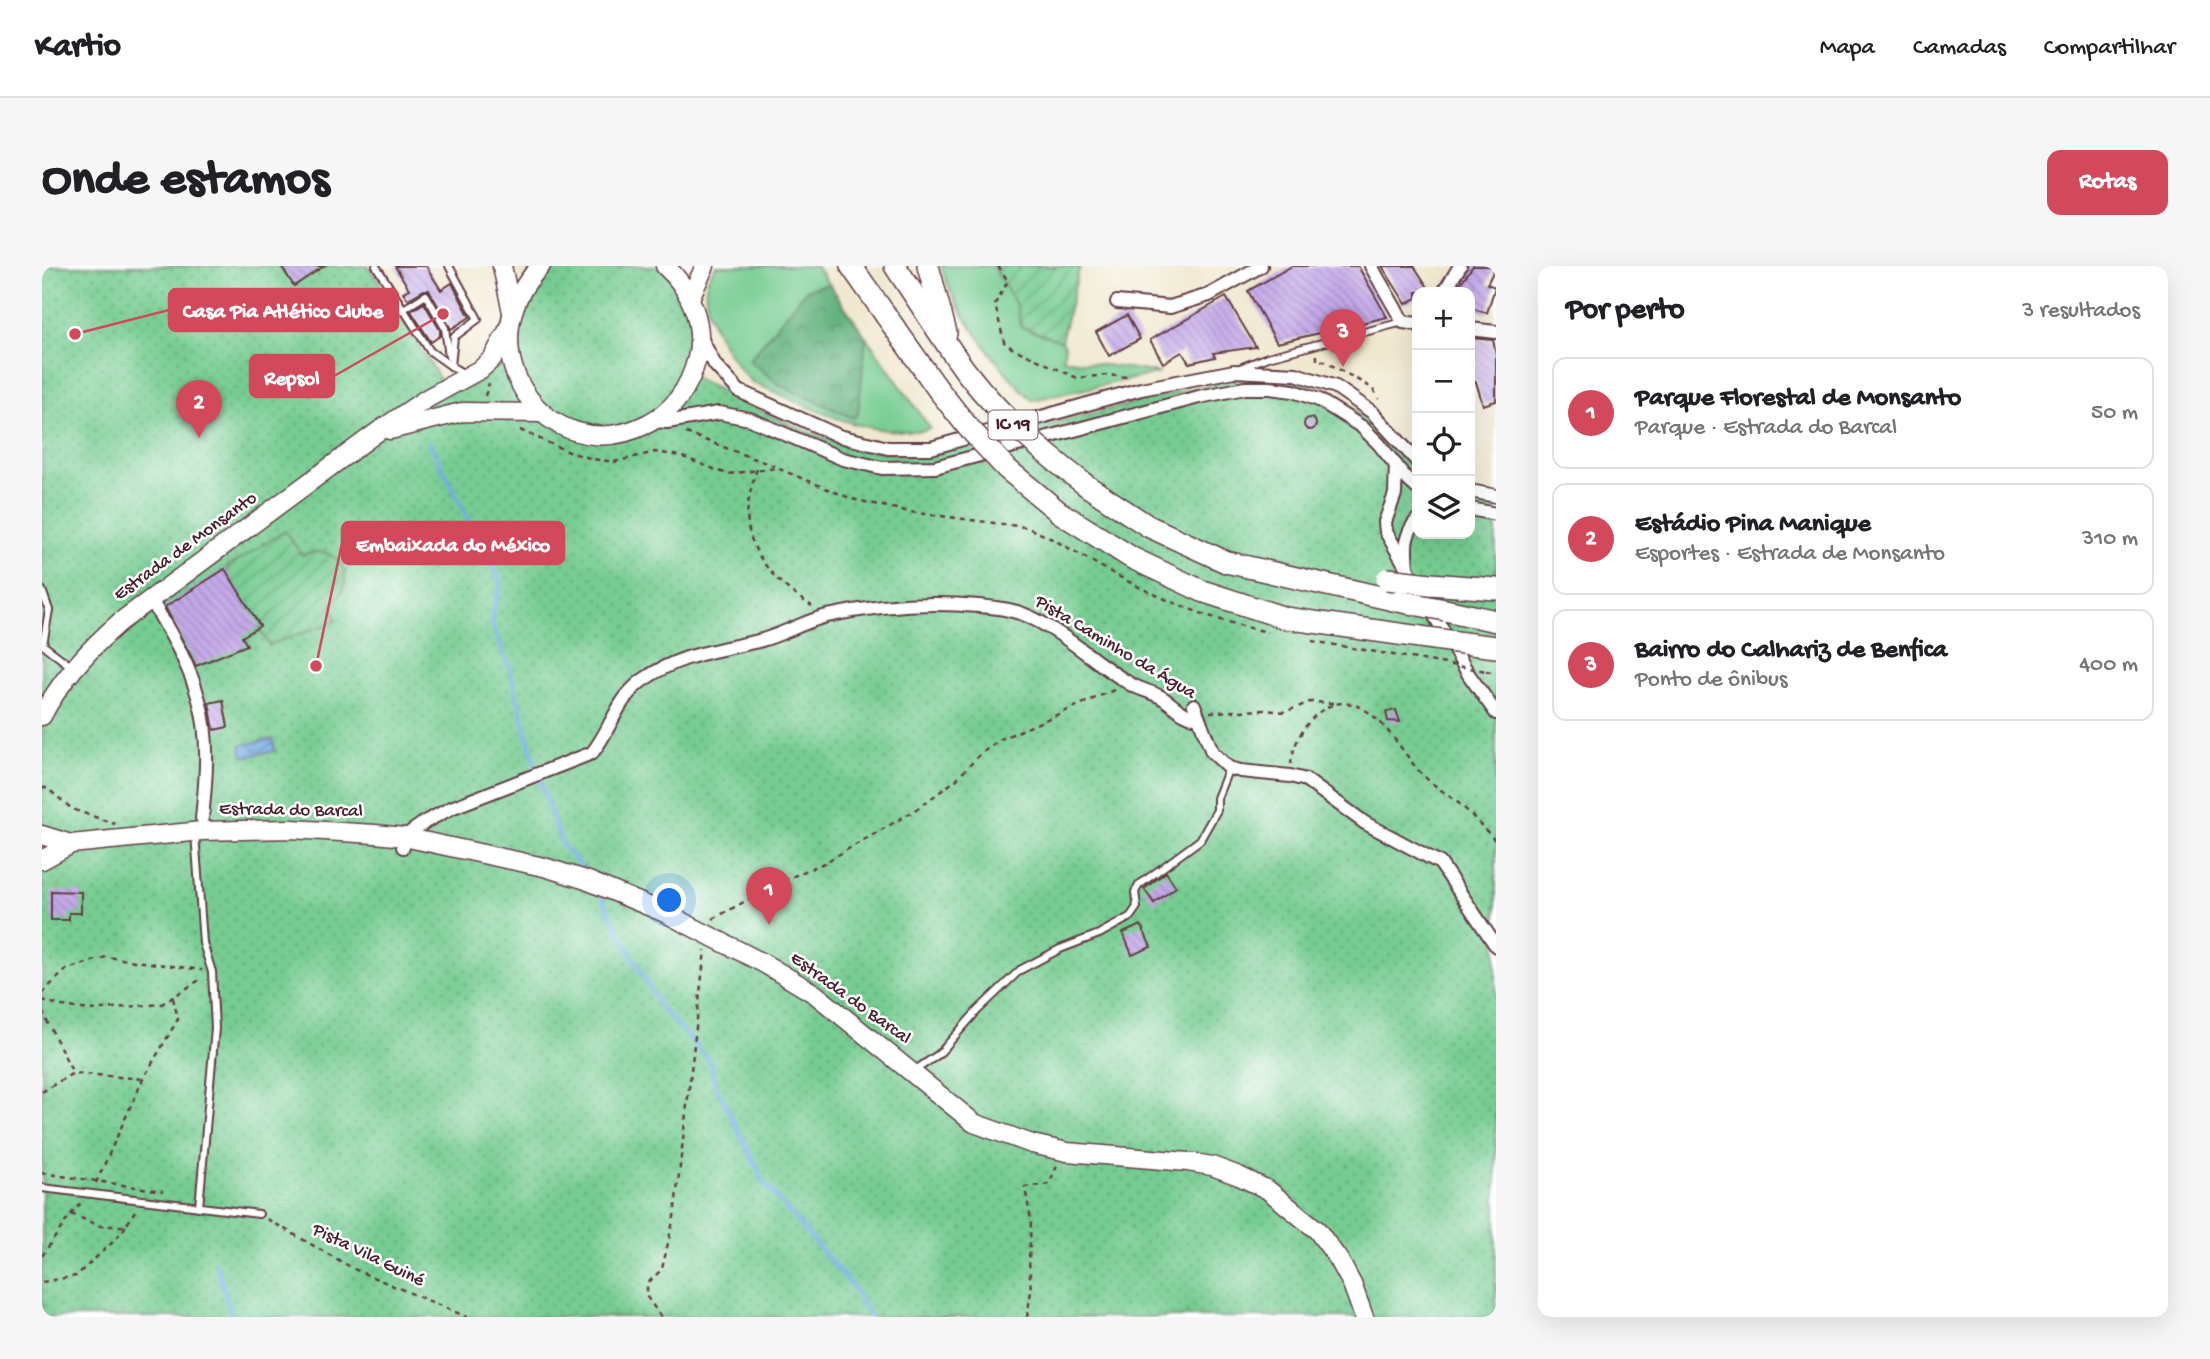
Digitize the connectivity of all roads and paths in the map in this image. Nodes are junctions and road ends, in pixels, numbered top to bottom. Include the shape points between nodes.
1 (376, 266) edge
2 (449, 266) edge
3 (502, 266) edge
4 (541, 266) edge
5 (665, 266) edge
6 (705, 266) edge
7 (851, 266) edge
8 (895, 266) edge
9 (928, 266) edge
10 (998, 266) edge
11 (1261, 266) edge
12 (1371, 266) edge
13 (1460, 266) edge
14 (1447, 287) edge
15 (690, 298) junction
16 (1117, 303) dead end
17 (402, 310) junction
18 (512, 312) junction
19 (1403, 322) junction
20 (1412, 323) edge
21 (1475, 329) edge
22 (508, 330) junction
23 (1496, 331) edge
24 (699, 334) junction
25 (951, 352) junction
26 (451, 366) junction
27 (1234, 371) junction
28 (469, 377) junction
29 (1141, 389) junction
30 (543, 413) junction
31 (660, 421) junction
32 (376, 433) junction
33 (1412, 456) edge
34 (1396, 465) junction
35 (777, 468) junction
36 (1412, 483) edge
37 (1475, 492) edge
38 (1496, 496) edge
39 (1475, 510) edge
40 (1496, 514) edge
41 (1412, 527) edge
42 (1407, 571) junction
43 (1338, 586) junction
44 (1496, 589) edge
45 (42, 590) edge
46 (150, 598) junction
47 (825, 617) junction
48 (1496, 621) edge
49 (1275, 634) dead end
50 (1309, 640) dead end
51 (1496, 647) edge
52 (74, 668) junction
53 (1496, 673) edge
54 (1129, 684) junction
55 (1334, 703) junction
56 (1196, 711) junction
57 (1496, 713) edge
58 (42, 716) edge
59 (1229, 768) junction
60 (1290, 776) junction
61 (42, 789) edge
62 (198, 825) junction
63 (124, 827) dead end
64 (42, 835) edge
65 (1496, 841) edge
66 (404, 842) junction
67 (71, 844) junction
68 (42, 860) edge
69 (703, 933) junction
70 (1496, 946) edge
71 (212, 972) junction
72 (42, 993) edge
73 (173, 998) junction
74 (42, 1000) edge
75 (42, 1011) edge
76 (913, 1072) junction
77 (73, 1073) junction
78 (143, 1079) junction
79 (42, 1092) edge
80 (1059, 1163) dead end
81 (42, 1173) edge
82 (97, 1182) junction
83 (42, 1188) edge
84 (171, 1192) dead end
85 (91, 1194) junction
86 (141, 1200) junction
87 (199, 1207) junction
88 (71, 1214) junction
89 (258, 1214) joint
90 (126, 1226) junction
91 (42, 1255) edge
92 (42, 1282) edge
93 (467, 1317) edge
94 (661, 1317) edge
95 (1027, 1317) edge
96 (1364, 1317) edge

1 - 17 lane
2 - 26 lane via 478,319 454,337
3 - 18 street
4 - 18 street via 529,278
5 - 15 street
6 - 15 street
7 - 51 highway, bridge via 937,388 1007,469 1059,512 1132,558 1202,591 1285,618
8 - 25 highway, IC 19
9 - 25 highway
10 - 29 path via 1008,281 995,304 1004,342 1077,378 1138,378
11 - 16 street via 1209,295 1170,307
12 - 19 street
13 - 14 street
15 - 24 street
17 - 26 lane via 430,351
17 - 26 lane via 426,295 445,328
18 - 22 street
19 - 20 street
19 - 27 lane via 1268,357
21 - 23 street
22 - 28 street, Estrada de Monsanto via 492,359
22 - 30 street via 508,349 519,384
24 - 29 street via 715,365 739,391 839,436 888,448 931,448
24 - 31 street via 688,384
25 - 43 highway, IC 19, bridge via 994,406 1037,447 1148,526 1226,562
26 - 28 lane
27 - 29 street
27 - 33 street via 1296,374 1336,387 1372,412
28 - 32 street, Estrada de Monsanto
30 - 31 street via 589,434 622,433
30 - 32 street, Estrada de Monsanto via 462,412
31 - 34 street via 719,413 750,419 843,459 882,468 935,467 1199,397 1270,388 1319,400 1362,427
31 - 35 path
32 - 46 street, Estrada de Monsanto
34 - 36 street
34 - 42 street via 1395,494 1385,523
35 - 47 path via 758,470 747,508 752,543 779,583
35 - 49 path via 852,499 910,512 1025,527 1178,605
37 - 38 street
39 - 40 street
41 - 42 street via 1405,546
42 - 57 street
43 - 44 highway, bridge via 1387,579
43 - 48 highway, bridge
45 - 52 lane via 49,610 43,645
46 - 52 street, Estrada de Monsanto via 97,641
46 - 62 street via 174,639 200,702 206,778
47 - 54 street, Pista Caminho da Água via 909,604 948,603 1015,611 1048,626
47 - 66 street, Pista Caminho da Água via 765,639 675,662 640,681 592,753 451,808
50 - 53 path, bridge
52 - 58 street, Estrada de Monsanto
54 - 56 street, Pista Caminho da Água via 1161,697 1190,717
54 - 69 path via 1000,739 914,811 707,922
55 - 56 path via 1310,702 1285,712
55 - 60 path via 1305,727 1292,756
55 - 65 path via 1366,709 1422,774
56 - 59 street, Pista Caminho da Água via 1212,752
59 - 60 street
59 - 76 lane via 1208,829 1190,849 1139,885 1137,907 1130,916 1020,970 939,1054
60 - 70 street via 1306,780 1365,822 1440,863
61 - 63 path via 47,788 72,810
62 - 66 street, Estrada do Barcal via 290,829
62 - 67 street, Estrada do Barcal
62 - 71 lane via 203,943
64 - 67 street
66 - 69 street, Estrada do Barcal via 544,867 625,895
67 - 68 street
69 - 76 street, Estrada do Barcal via 815,994
69 - 94 path via 674,1217 662,1269 647,1284 647,1297
71 - 72 path via 106,957 67,969
71 - 73 path
71 - 87 lane via 215,1028
73 - 74 path via 162,1004 90,1010
73 - 78 path via 178,1019
75 - 77 path
76 - 96 street, Estrada do Barcal via 974,1123 1032,1144 1067,1152 1212,1166 1268,1190 1317,1230 1346,1272
77 - 78 path
77 - 79 path
78 - 82 path
80 - 95 path via 1049,1184 1025,1187 1031,1221
81 - 82 path
82 - 84 path
82 - 85 path
83 - 85 lane
85 - 86 lane
85 - 88 path
86 - 87 lane
86 - 90 path
87 - 89 lane
88 - 90 path via 100,1226
88 - 91 path
89 - 93 path, Pista Vila Guiné via 356,1270
90 - 92 path via 76,1276

